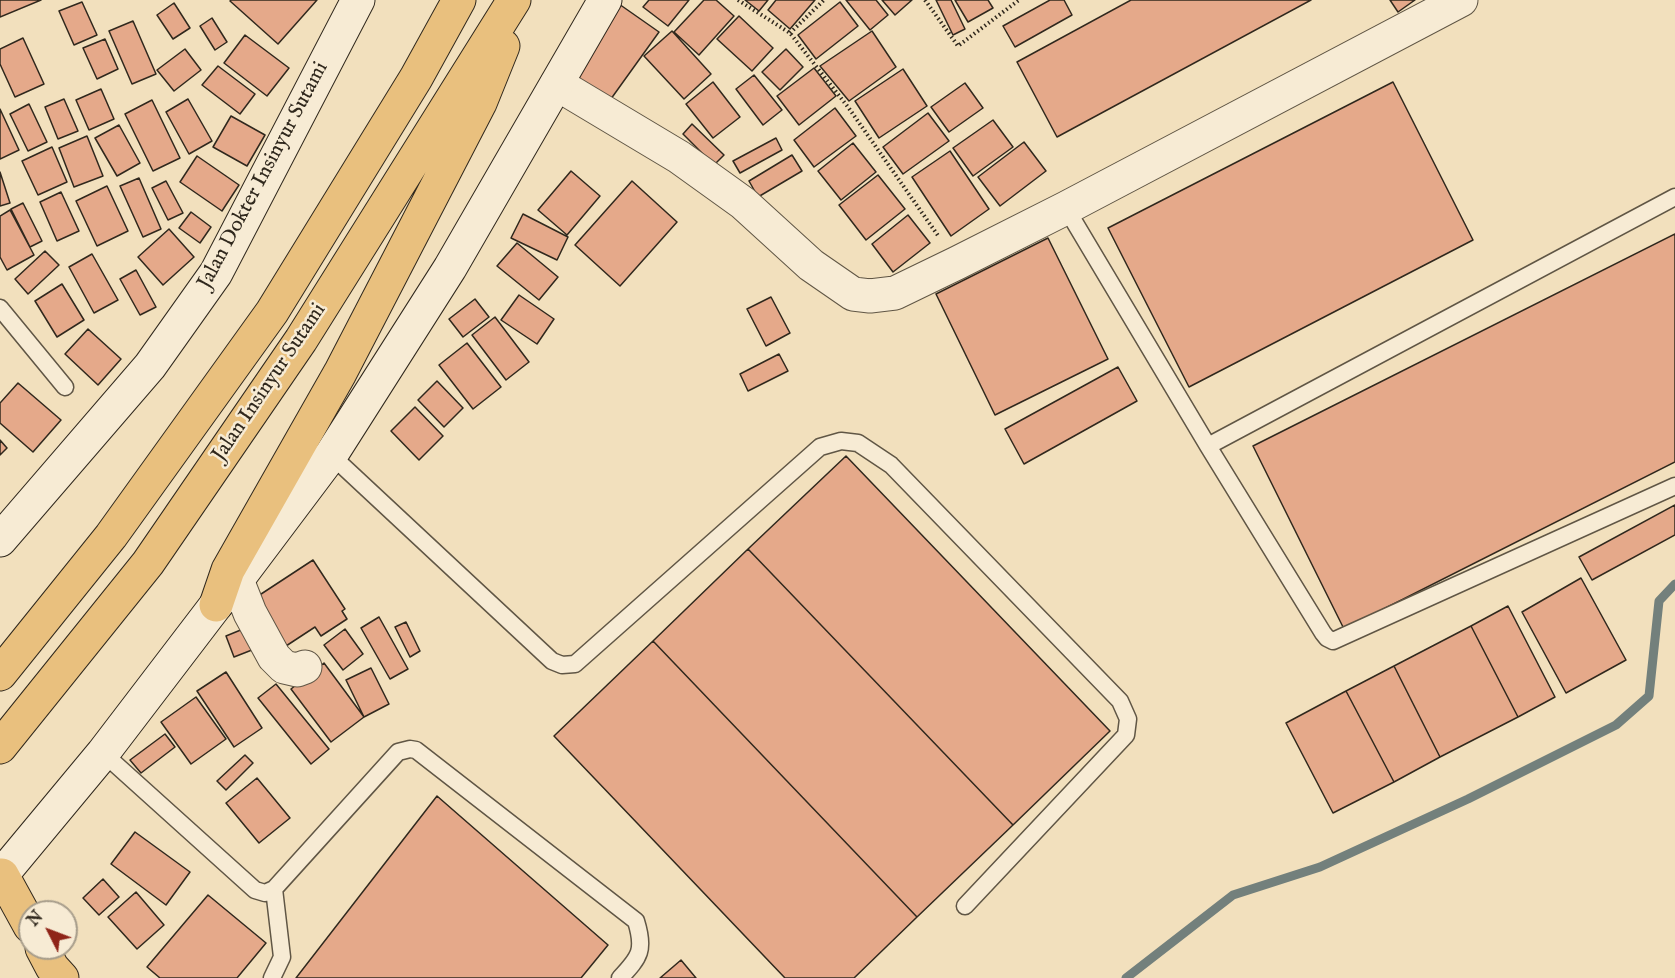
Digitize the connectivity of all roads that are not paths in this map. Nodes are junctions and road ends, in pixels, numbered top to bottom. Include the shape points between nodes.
1 (358, 0) edge
2 (459, 0) edge
3 (514, 0) edge
4 (521, 0) edge
5 (605, 0) edge
6 (1461, 0) edge
7 (557, 84) junction
8 (1675, 197) edge
9 (1066, 208) junction
10 (0, 308) edge
11 (65, 387) dead end
12 (1208, 446) junction
13 (331, 455) junction
14 (1675, 486) edge
15 (0, 540) edge
16 (237, 580) junction
17 (216, 605) junction
18 (305, 667) dead end
19 (0, 674) edge
20 (0, 747) edge
21 (103, 753) junction
22 (1, 876) edge
23 (274, 889) junction
24 (18, 905) edge
25 (965, 906) dead end
26 (48, 960) edge
27 (62, 978) edge
28 (272, 978) edge
29 (620, 978) edge

1 - 15 street, Jalan Dokter Insinyur Sutami via 216,273 150,366
2 - 19 main road, Jalan Insinyur Sutami via 416,78 272,312 111,536
3 - 20 main road, Jalan Insinyur Sutami via 302,340 155,553
4 - 17 main road via 480,103 340,373 228,570
5 - 7 street
6 - 9 street
7 - 9 street via 734,196 811,265 853,294 895,293
7 - 13 street via 450,268
8 - 12 lane
9 - 12 lane
10 - 11 lane
12 - 14 lane via 1323,633 1333,641
13 - 16 street
13 - 25 lane via 552,661 562,665 575,664 820,447 841,441 858,443 891,465 1120,701 1128,719 1126,735
16 - 17 street
16 - 18 street via 274,657 284,667
17 - 21 street
21 - 22 street
21 - 23 lane via 255,890 265,893
22 - 24 main road
23 - 28 lane via 282,957
23 - 29 lane via 398,752 416,750 636,921 641,949
26 - 27 main road

